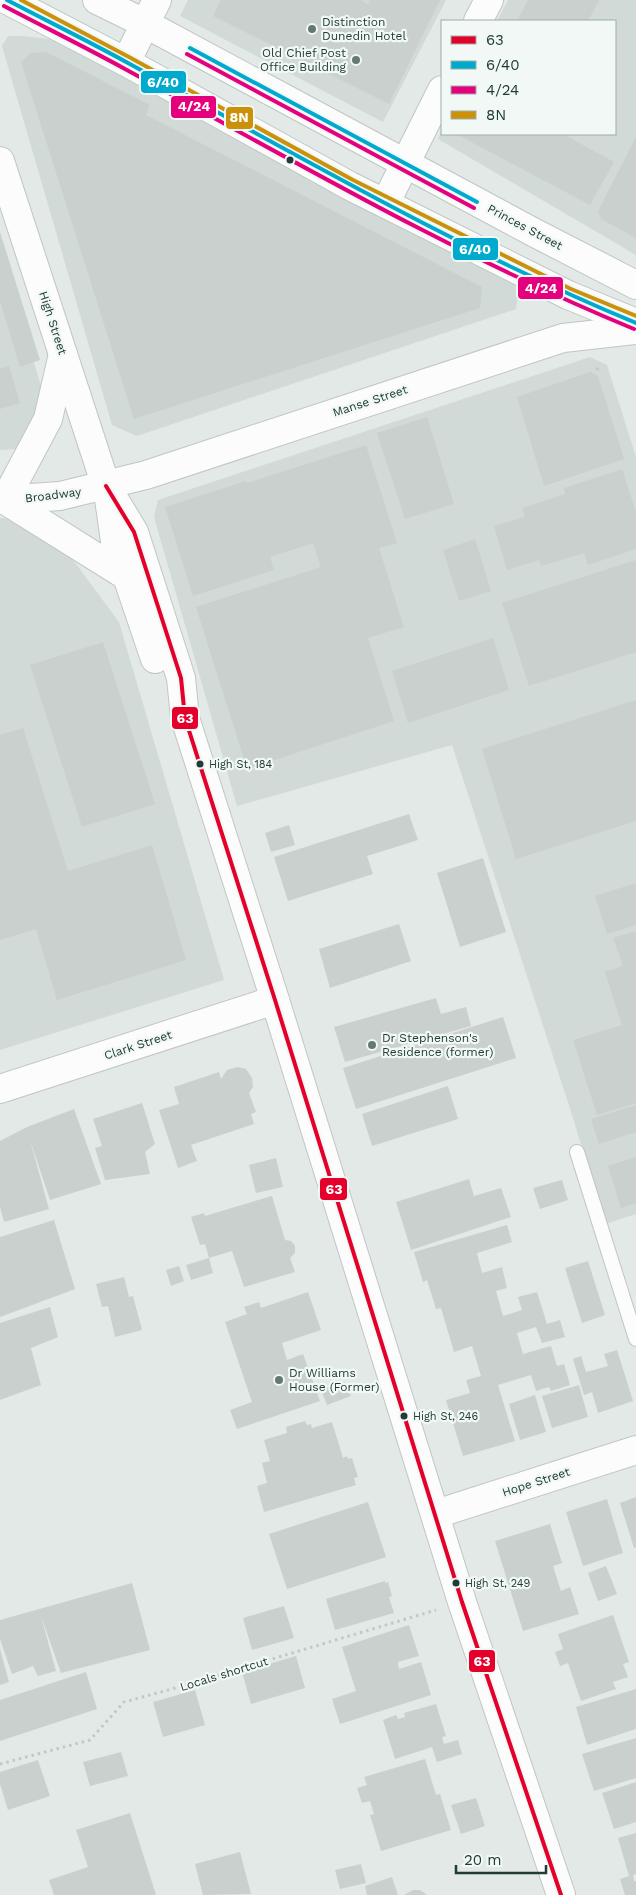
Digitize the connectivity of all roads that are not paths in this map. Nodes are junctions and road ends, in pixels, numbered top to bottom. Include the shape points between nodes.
1 (7, 0) edge
2 (97, 0) edge
3 (157, 0) edge
4 (488, 0) edge
5 (478, 20) edge
6 (144, 24) junction
7 (126, 62) junction
8 (441, 92) edge
9 (0, 161) edge
10 (406, 163) junction
11 (386, 202) junction
12 (636, 284) edge
13 (636, 323) edge
14 (636, 330) edge
15 (63, 354) junction
16 (106, 486) junction
17 (2, 500) edge
18 (128, 577) junction
19 (185, 718) junction
20 (275, 1000) junction
21 (0, 1088) edge
22 (577, 1152) dead end
23 (636, 1339) edge
24 (636, 1450) edge
25 (436, 1514) junction
26 (561, 1895) edge

1 - 7 street
2 - 6 street, Princes Street
3 - 6 street
4 - 5 street
6 - 7 street
6 - 10 street, Princes Street
7 - 11 street via 350,186
8 - 10 street
9 - 15 street, High Street
10 - 11 street
10 - 12 street, Princes Street
11 - 13 street via 568,295
14 - 16 street, Manse Street via 563,338
15 - 16 street, High Street
15 - 17 street via 48,419
16 - 17 street, Broadway via 60,496
16 - 18 street, High Street via 115,541
16 - 19 street, High Street via 134,532 181,678
17 - 18 street
18 - 19 street, High Street via 163,683
19 - 20 street, High Street
20 - 21 street, Clark Street
20 - 25 street, High Street
22 - 23 lane
24 - 25 street, Hope Street
25 - 26 street, High Street via 462,1602

